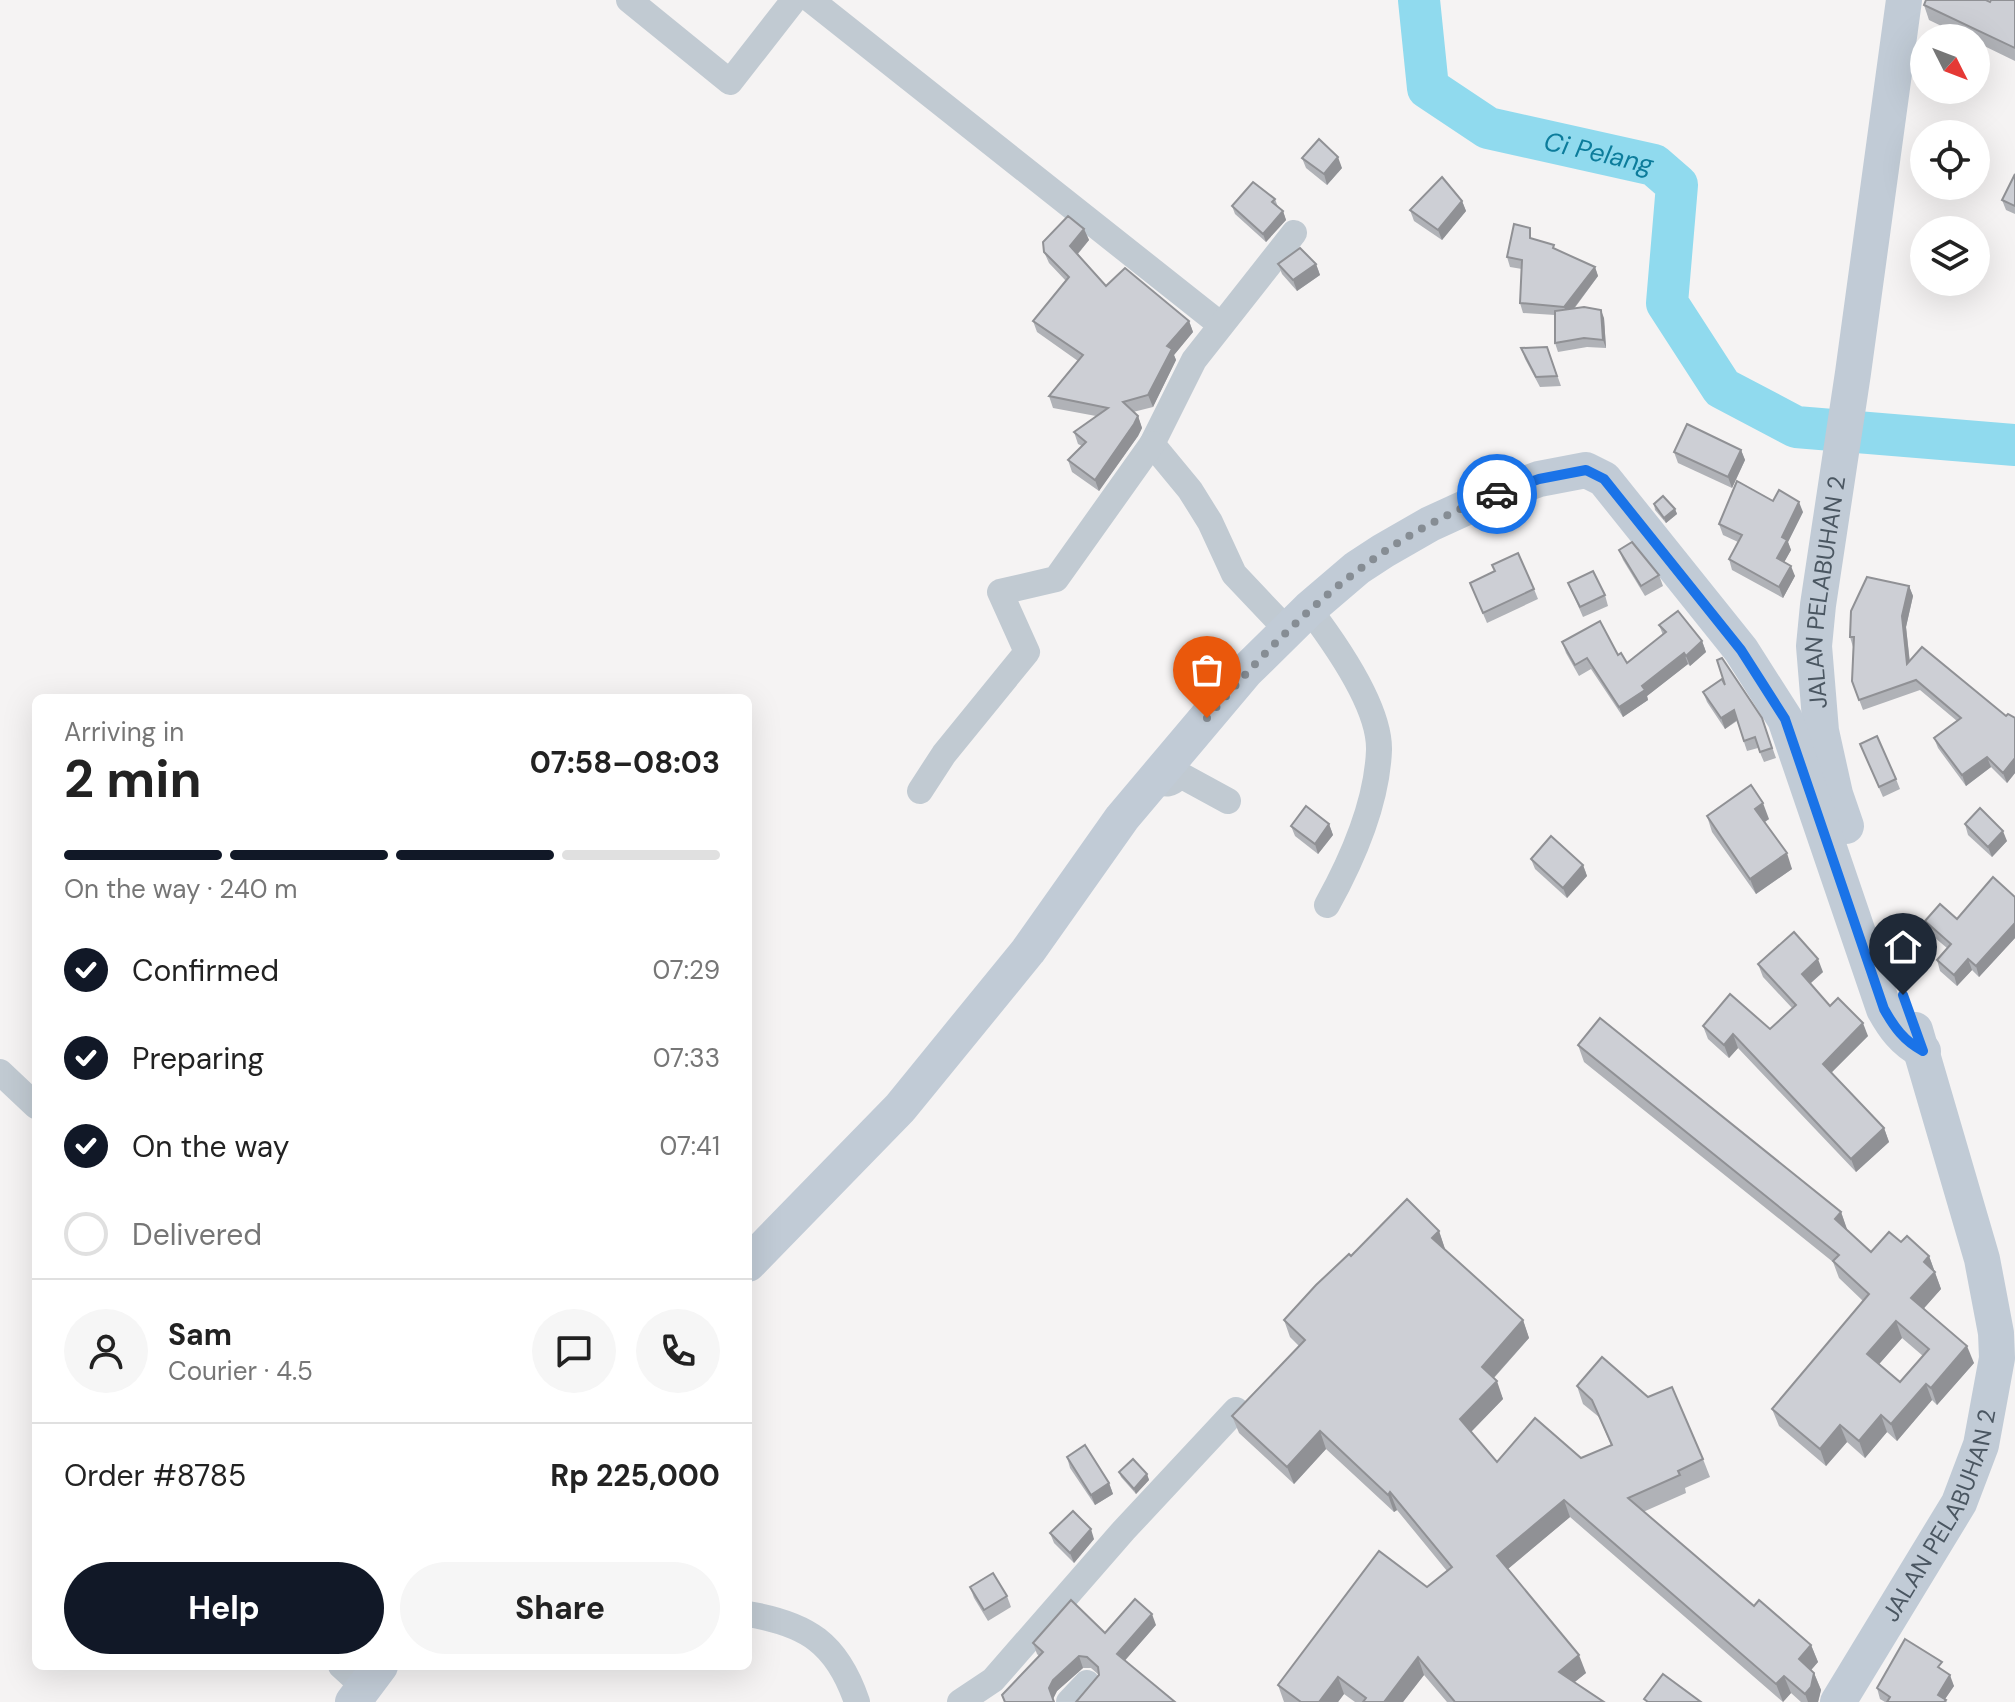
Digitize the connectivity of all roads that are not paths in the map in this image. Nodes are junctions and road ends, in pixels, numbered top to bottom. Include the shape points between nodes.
1 (629, 0) edge
2 (794, 0) edge
3 (811, 0) edge
4 (1904, 0) edge
5 (1294, 233) dead end
6 (1221, 325) junction
7 (1152, 444) junction
8 (1298, 620) junction
9 (1154, 781) junction
10 (920, 791) dead end
11 (1228, 801) dead end
12 (1327, 905) dead end
13 (1923, 1051) junction
14 (0, 1072) edge
15 (32, 1102) edge
16 (752, 1260) edge
17 (1236, 1410) edge
18 (752, 1615) edge
19 (857, 1702) edge
20 (960, 1702) edge
21 (1838, 1702) edge

1 - 2 street via 730,82
3 - 6 street
4 - 13 street, JALAN PELABUHAN 2 via 1814,646 1821,731 1840,810
5 - 6 street
6 - 7 street via 1194,360
7 - 8 street via 1197,500 1234,574
7 - 10 street via 1056,579 1000,592 1027,652
8 - 9 street via 1246,671
8 - 12 street via 1330,636 1373,719 1379,748 1372,796 1344,875
8 - 13 street via 1357,568 1430,524 1539,479 1586,470 1604,479 1749,661 1785,719 1884,1009 1895,1028
9 - 11 street via 1167,785 1184,777
9 - 16 street via 1028,951 900,1108
13 - 21 street, JALAN PELABUHAN 2 via 1982,1259 1997,1358 1981,1445 1959,1503
14 - 15 street
17 - 20 street via 993,1680
18 - 19 street via 785,1622 822,1642 850,1681

